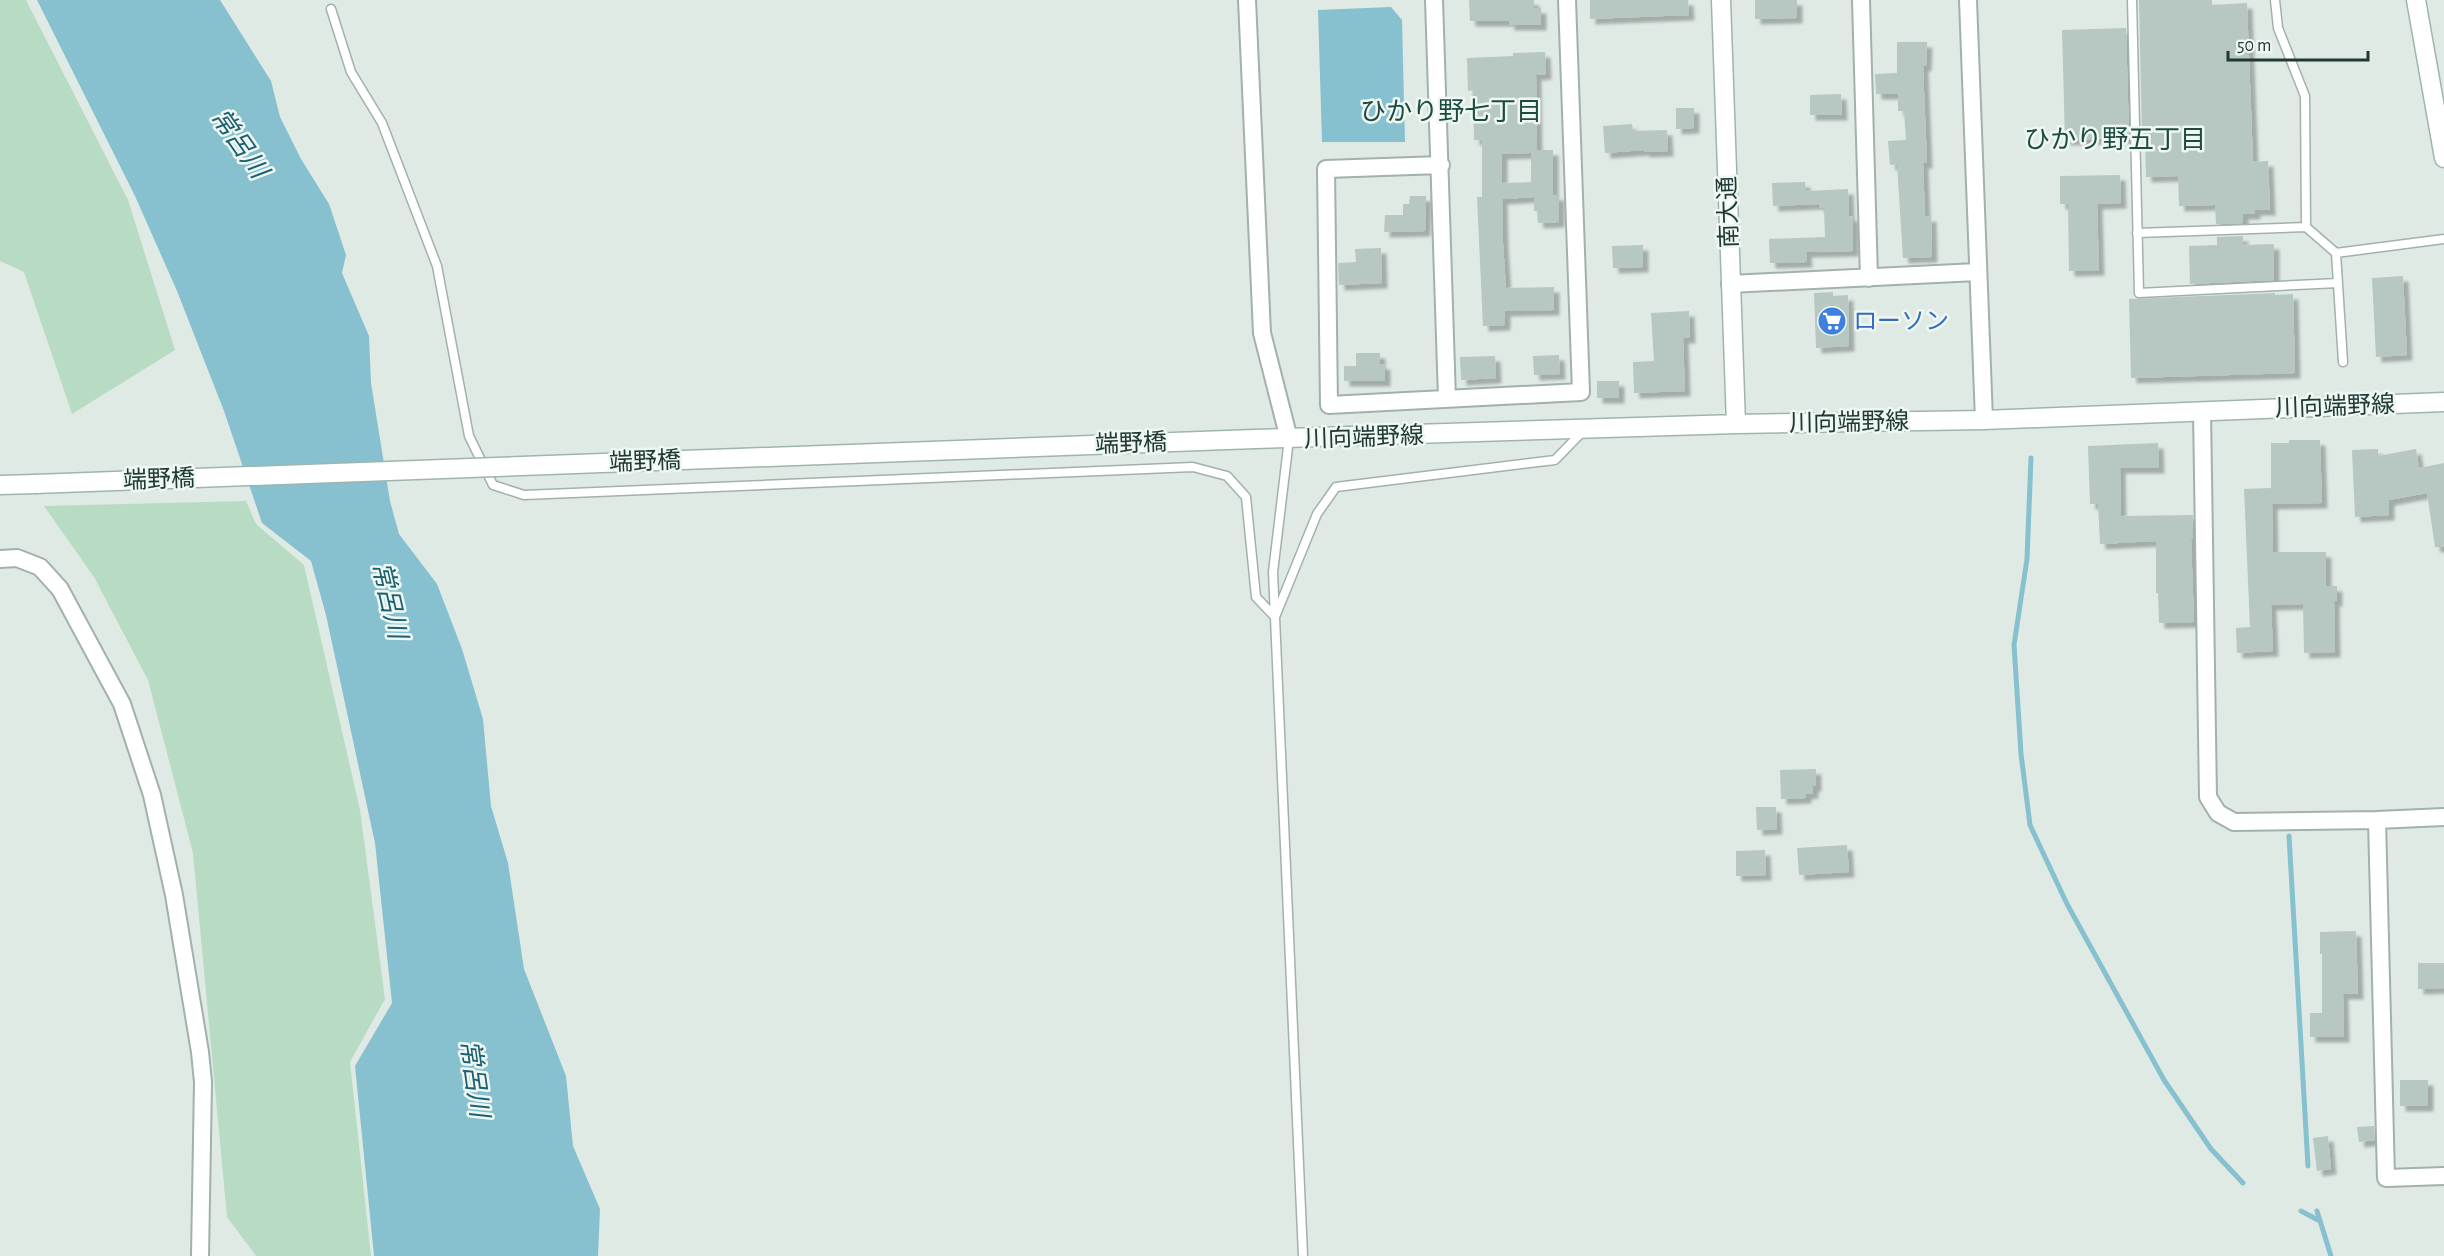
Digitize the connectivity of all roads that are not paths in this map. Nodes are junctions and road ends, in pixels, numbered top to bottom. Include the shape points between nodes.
1 (1247, 0) edge
2 (1434, 0) edge
3 (1568, 0) edge
4 (1721, 0) edge
5 (1860, 0) edge
6 (1968, 0) edge
7 (2132, 0) edge
8 (2275, 0) edge
9 (2416, 0) edge
10 (331, 9) dead end
11 (2444, 158) edge
12 (1441, 165) junction
13 (2306, 227) junction
14 (2137, 233) junction
15 (2444, 239) edge
16 (2336, 253) junction
17 (1977, 272) junction
18 (1869, 278) junction
19 (2338, 283) junction
20 (1730, 284) junction
21 (2343, 362) dead end
22 (1447, 399) junction
23 (2444, 402) edge
24 (2202, 411) junction
25 (1984, 420) junction
26 (1736, 424) junction
27 (1585, 429) junction
28 (1255, 439) joint
29 (1289, 439) junction
30 (0, 485) edge
31 (0, 559) edge
32 (1275, 617) junction
33 (2444, 817) edge
34 (2377, 820) junction
35 (2444, 1176) edge
36 (200, 1256) edge
37 (1304, 1256) edge

1 - 29 street via 1262,333
2 - 12 street
3 - 22 street via 1581,392
4 - 20 main road, 南大通
5 - 18 street
6 - 17 street
7 - 14 lane
8 - 13 lane via 2278,28 2305,96
9 - 11 main road
10 - 32 lane via 351,72 382,123 437,266 469,436 493,485 524,495 1193,467 1227,476 1246,497 1256,597
12 - 22 street
12 - 22 street via 1326,169 1329,405
13 - 14 lane
13 - 16 lane
14 - 19 lane via 2139,293
15 - 16 lane
16 - 19 lane
17 - 18 street
17 - 25 street
18 - 20 street
19 - 21 lane
20 - 26 main road, 南大通
23 - 24 main road, 川向端野線
24 - 25 main road, 川向端野線
24 - 34 street via 2208,797 2218,813 2234,822
25 - 26 main road, 川向端野線
26 - 27 main road, 川向端野線
27 - 29 main road, 川向端野線
27 - 32 lane via 1555,460 1336,488 1317,514
28 - 29 main road, 川向端野線
28 - 30 main road, 端野橋, bridge
29 - 32 lane via 1273,572
31 - 36 street via 17,558 40,567 60,589 122,704 152,795 174,895 201,1062
32 - 37 lane
33 - 34 street
34 - 35 street via 2386,1178

